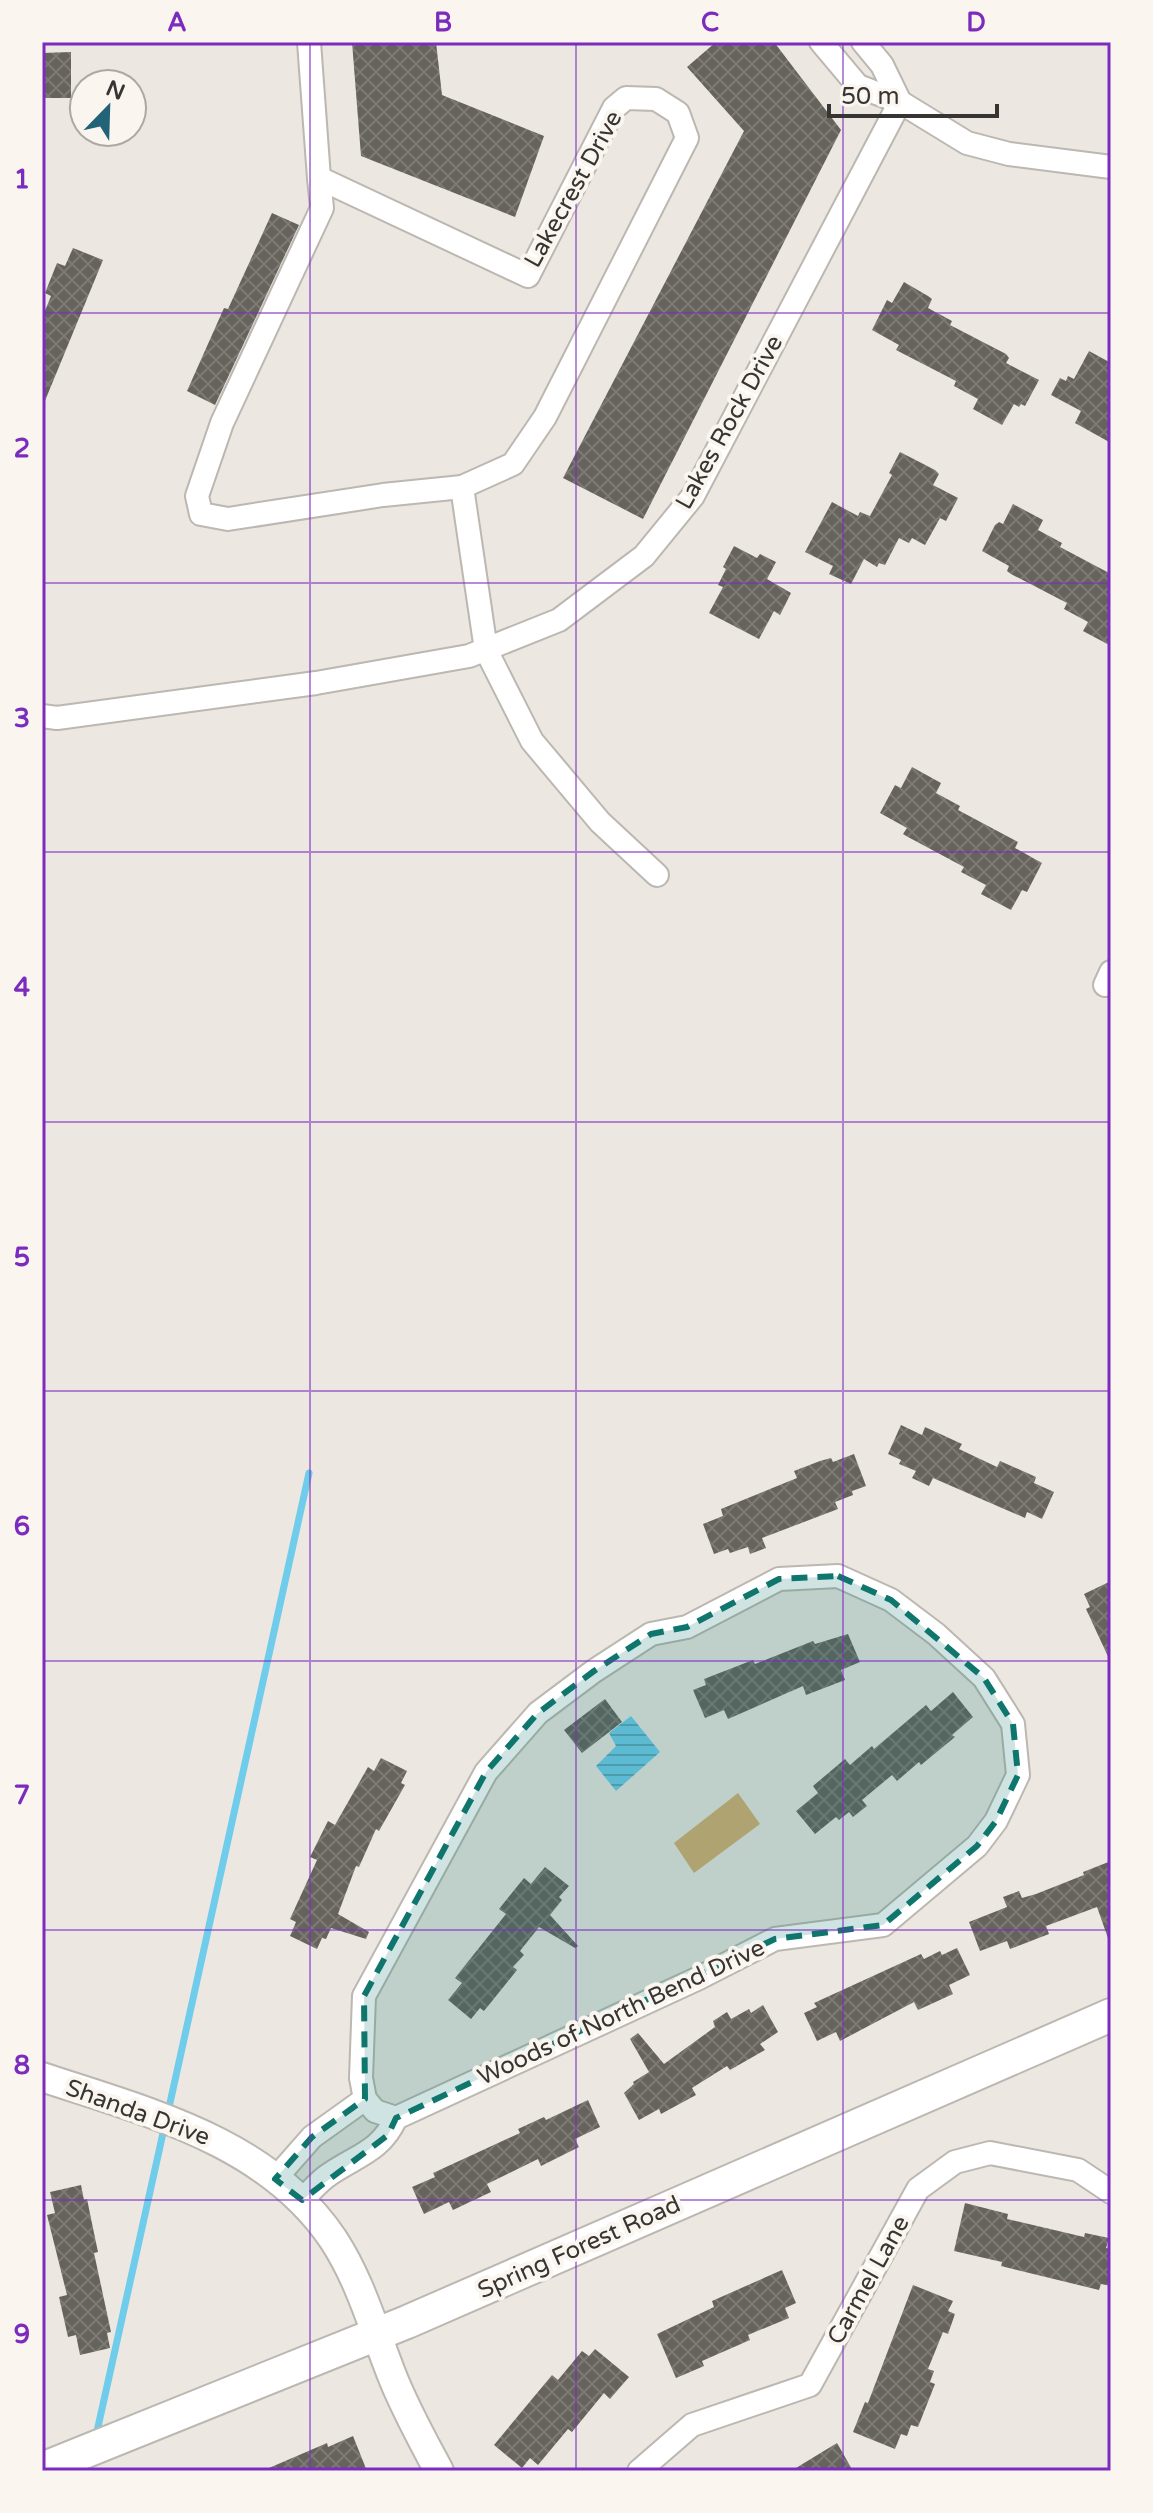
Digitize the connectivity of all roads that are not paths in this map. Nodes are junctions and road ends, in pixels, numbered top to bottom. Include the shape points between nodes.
1 (309, 42) edge
2 (821, 42) edge
3 (863, 42) edge
4 (900, 102) junction
5 (1111, 167) edge
6 (319, 178) junction
7 (462, 487) junction
8 (486, 650) junction
9 (42, 716) edge
10 (657, 875) dead end
11 (1111, 2015) edge
12 (42, 2077) edge
13 (365, 2099) junction
14 (396, 2118) junction
15 (275, 2179) junction
16 (1111, 2192) edge
17 (302, 2200) junction
18 (378, 2334) junction
19 (42, 2469) edge
20 (439, 2471) edge
21 (639, 2471) edge

1 - 6 street, Lakecrest Drive
2 - 4 street via 858,86
3 - 4 street via 882,65
4 - 5 street via 967,143
4 - 8 street, Lakes Rock Drive via 693,496 644,556 559,620
6 - 7 street, Lakecrest Drive via 322,208 222,423 197,496 201,514 228,519
6 - 7 street, Lakecrest Drive via 528,276 614,108 626,98 656,99 678,113 687,138 545,417 513,464
7 - 8 street
8 - 9 street, Lakes Rock Drive via 316,683
8 - 10 street via 532,741 600,822
11 - 18 main road, Spring Forest Road
12 - 15 street, Shanda Drive via 162,2115 225,2144
13 - 14 street via 375,2111
13 - 14 street, Woods of North Bend Drive via 364,1996 486,1772 538,1713 594,1671 651,1634 687,1627 779,1579 838,1576 891,1600 984,1678 1013,1724 1018,1775 977,1846 883,1925 775,1939
13 - 15 street via 312,2137
14 - 17 street, Woods of North Bend Drive via 388,2135 327,2175
15 - 17 street, Shanda Drive
16 - 21 street, Carmel Lane via 1078,2170 990,2153 955,2162 918,2189 810,2385 692,2425
17 - 18 street, Shanda Drive via 340,2252
18 - 19 main road, Spring Forest Road
18 - 20 street, Shanda Drive via 397,2387

